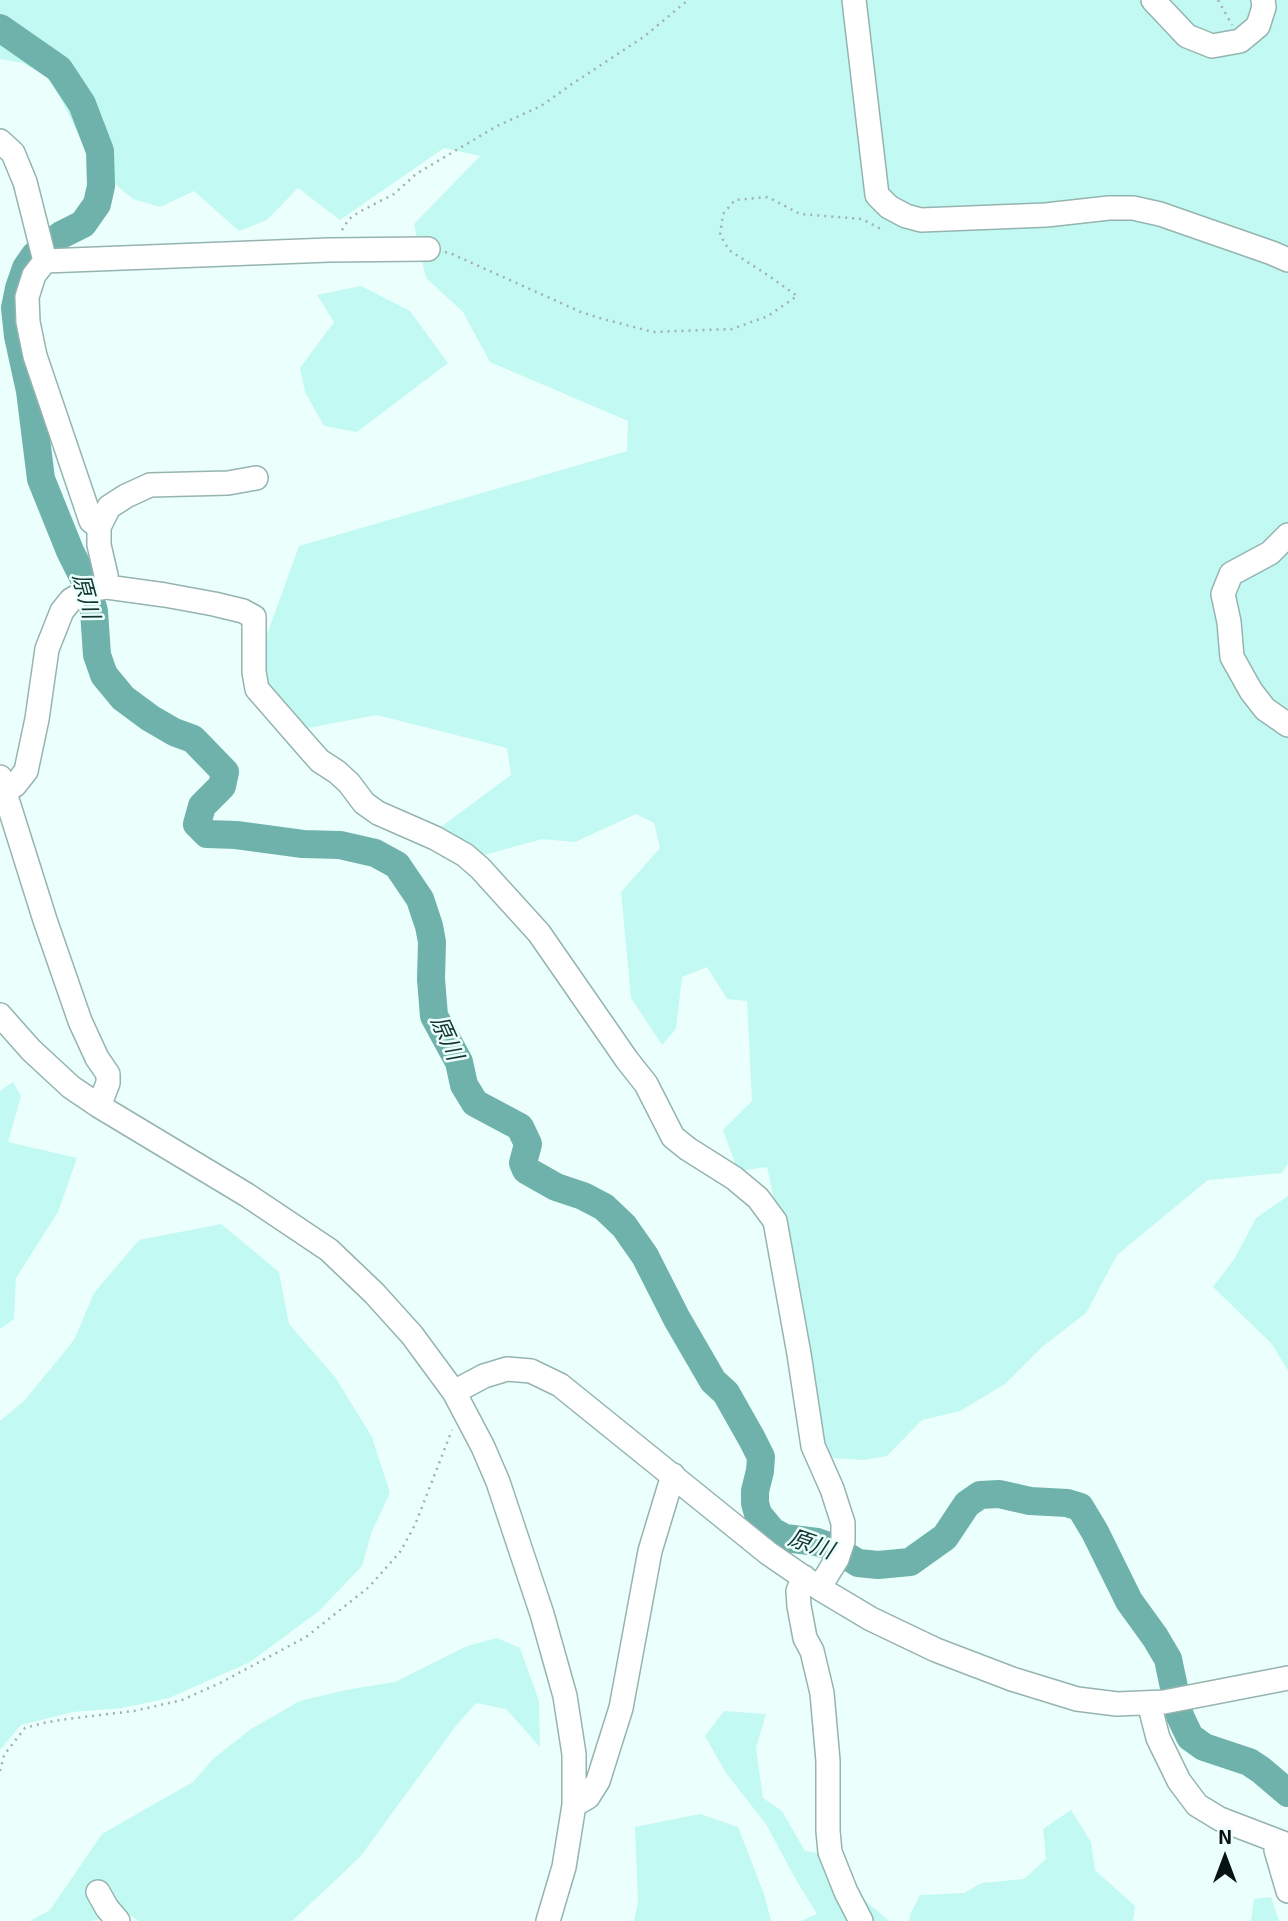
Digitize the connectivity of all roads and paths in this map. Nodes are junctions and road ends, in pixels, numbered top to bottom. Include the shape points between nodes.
1 (688, 0) edge
2 (854, 0) edge
3 (1153, 0) edge
4 (1219, 0) edge
5 (1264, 0) edge
6 (1240, 41) junction
7 (0, 141) edge
8 (892, 228) dead end
9 (428, 249) joint
10 (329, 250) junction
11 (43, 253) junction
12 (1288, 260) edge
13 (256, 478) dead end
14 (99, 527) junction
15 (1288, 535) edge
16 (93, 590) junction
17 (1288, 725) edge
18 (2, 784) edge
19 (0, 1015) edge
20 (99, 1107) junction
21 (454, 1392) junction
22 (466, 1415) junction
23 (673, 1475) junction
24 (811, 1582) junction
25 (1288, 1678) edge
26 (1156, 1703) junction
27 (0, 1770) edge
28 (574, 1805) junction
29 (1282, 1843) edge
30 (1288, 1891) edge
31 (98, 1892) dead end
32 (118, 1921) edge
33 (548, 1921) edge
34 (861, 1921) edge

1 - 10 path via 645,36 541,106 497,126 359,212 349,219
2 - 12 street via 877,195 889,207 921,220 1133,208
3 - 6 street via 1187,36 1212,46
4 - 6 path
5 - 6 street via 1258,26
7 - 11 street via 13,153 25,182
8 - 9 path via 879,228 862,219 800,214 768,197 734,200 723,214 720,235 729,250 797,296 768,316 732,329 653,332 603,319 452,254
9 - 10 street
10 - 11 street
11 - 14 street via 27,297 28,322 35,356 91,521
13 - 14 street via 150,485 109,507
14 - 16 street
15 - 17 street via 1270,553 1231,574 1223,594 1232,657 1265,709
16 - 18 street via 71,600 62,611 47,649 26,771 15,785
16 - 24 street via 165,595 254,617 257,689 364,803 435,838 480,868 539,933 646,1084 673,1137 734,1178 758,1198 775,1221 813,1446 843,1523 840,1550
18 - 20 street via 80,1021 108,1074
19 - 20 street via 31,1050
20 - 21 street via 329,1250 412,1335
21 - 22 street
21 - 23 street via 507,1368 531,1371 559,1385
22 - 27 path via 453,1427 400,1552 369,1587 306,1637 182,1700 25,1728 4,1755
22 - 28 street via 498,1482 565,1696 574,1754
23 - 24 street
23 - 28 street via 650,1551 621,1708 598,1782 588,1797
24 - 26 street via 871,1619 1012,1679 1077,1699
24 - 34 street via 798,1591 799,1606 822,1693 830,1852
25 - 26 street
26 - 29 street via 1158,1738 1178,1781 1198,1805 1220,1819
28 - 33 street via 564,1867
29 - 30 street via 1276,1850
31 - 32 street

